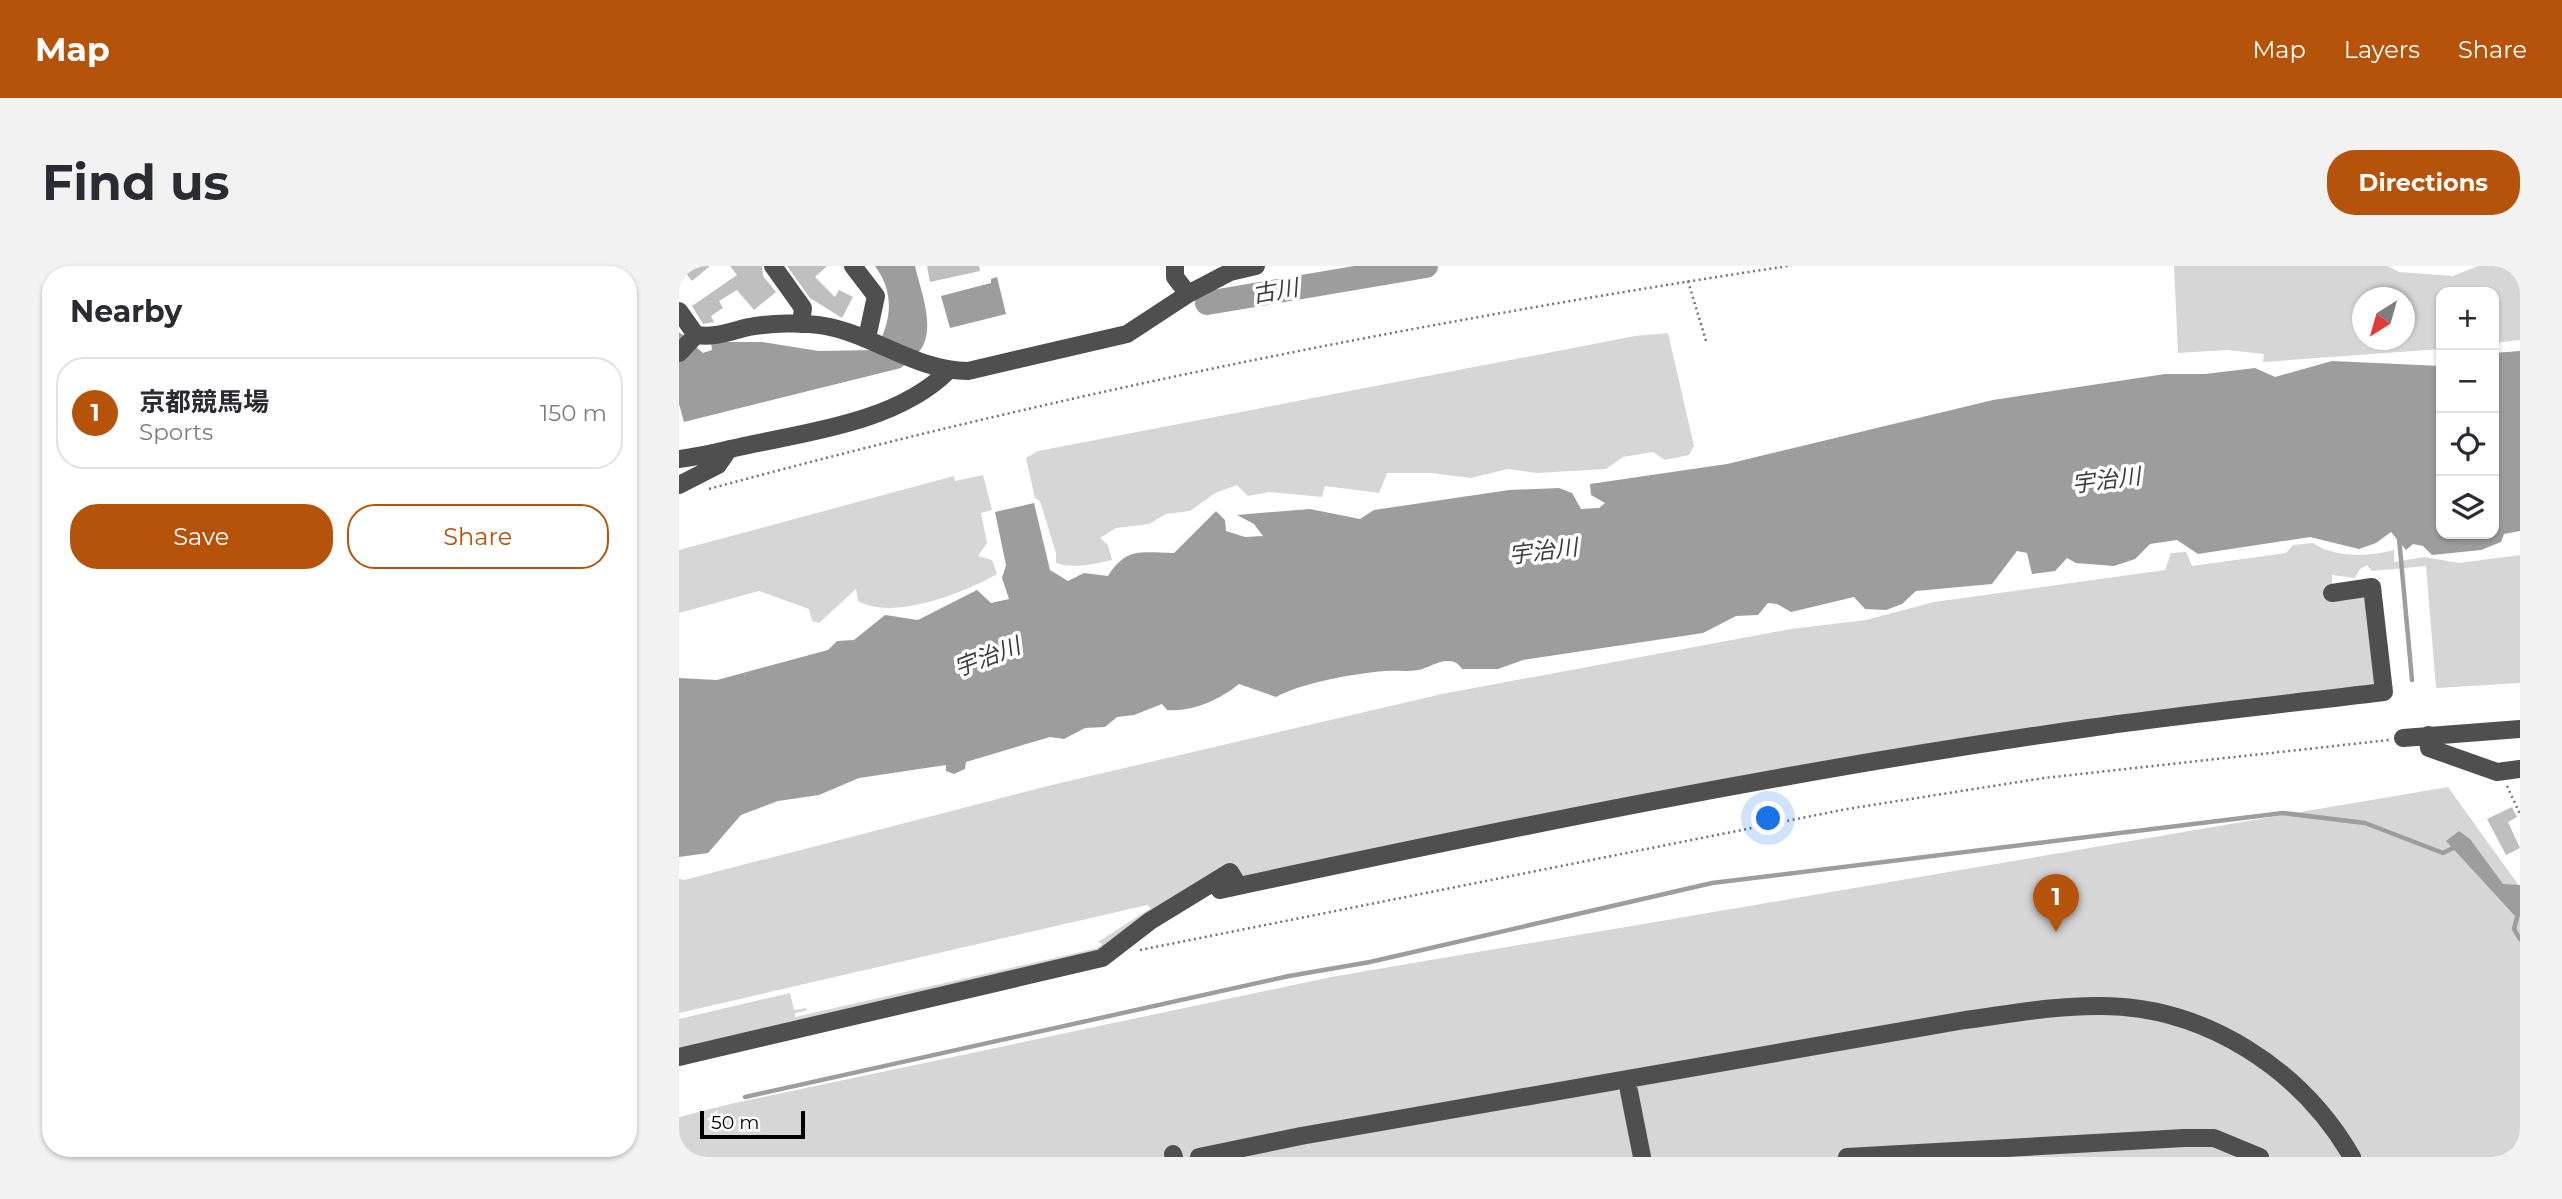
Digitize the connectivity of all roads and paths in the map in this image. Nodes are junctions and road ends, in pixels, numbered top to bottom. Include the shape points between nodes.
1 (773, 266) edge
2 (853, 266) edge
3 (1175, 266) edge
4 (1256, 266) edge
5 (1788, 266) edge
6 (1688, 281) junction
7 (1188, 294) junction
8 (679, 311) edge
9 (801, 324) junction
10 (697, 335) junction
11 (872, 340) junction
12 (1706, 341) dead end
13 (679, 353) edge
14 (948, 371) junction
15 (729, 449) junction
16 (679, 459) edge
17 (679, 485) edge
18 (704, 490) dead end
19 (2332, 593) dead end
20 (2520, 729) edge
21 (2428, 735) junction
22 (2403, 738) joint
23 (2511, 771) edge
24 (2520, 814) edge
25 (1139, 950) dead end
26 (679, 1057) edge
27 (1629, 1091) dead end
28 (1958, 1154) edge
29 (1199, 1157) edge
30 (1642, 1157) edge
31 (1847, 1157) edge
32 (2260, 1157) edge
33 (2352, 1157) edge

1 - 9 street via 803,308
2 - 11 street via 876,296
3 - 7 street via 1175,277
4 - 7 street via 1230,272
5 - 6 path
6 - 12 path
6 - 18 path via 1143,384 965,423
7 - 14 street via 1127,334 968,372
8 - 10 street
9 - 10 street
9 - 11 street
10 - 13 street
11 - 14 street
14 - 15 street via 936,384 871,416
15 - 16 street
15 - 17 street via 718,465
19 - 26 street via 2372,587 2383,692 2089,728 1812,772 1474,835 1220,890 1235,880 1230,872 1150,921 1102,958
20 - 21 street
21 - 22 street
21 - 23 street via 2430,748
22 - 25 path via 2044,778 1847,809
23 - 24 path
27 - 30 street
28 - 31 street
28 - 32 street via 2214,1138
29 - 33 street via 1965,1020 2105,1006 2181,1018 2239,1044 2292,1082

